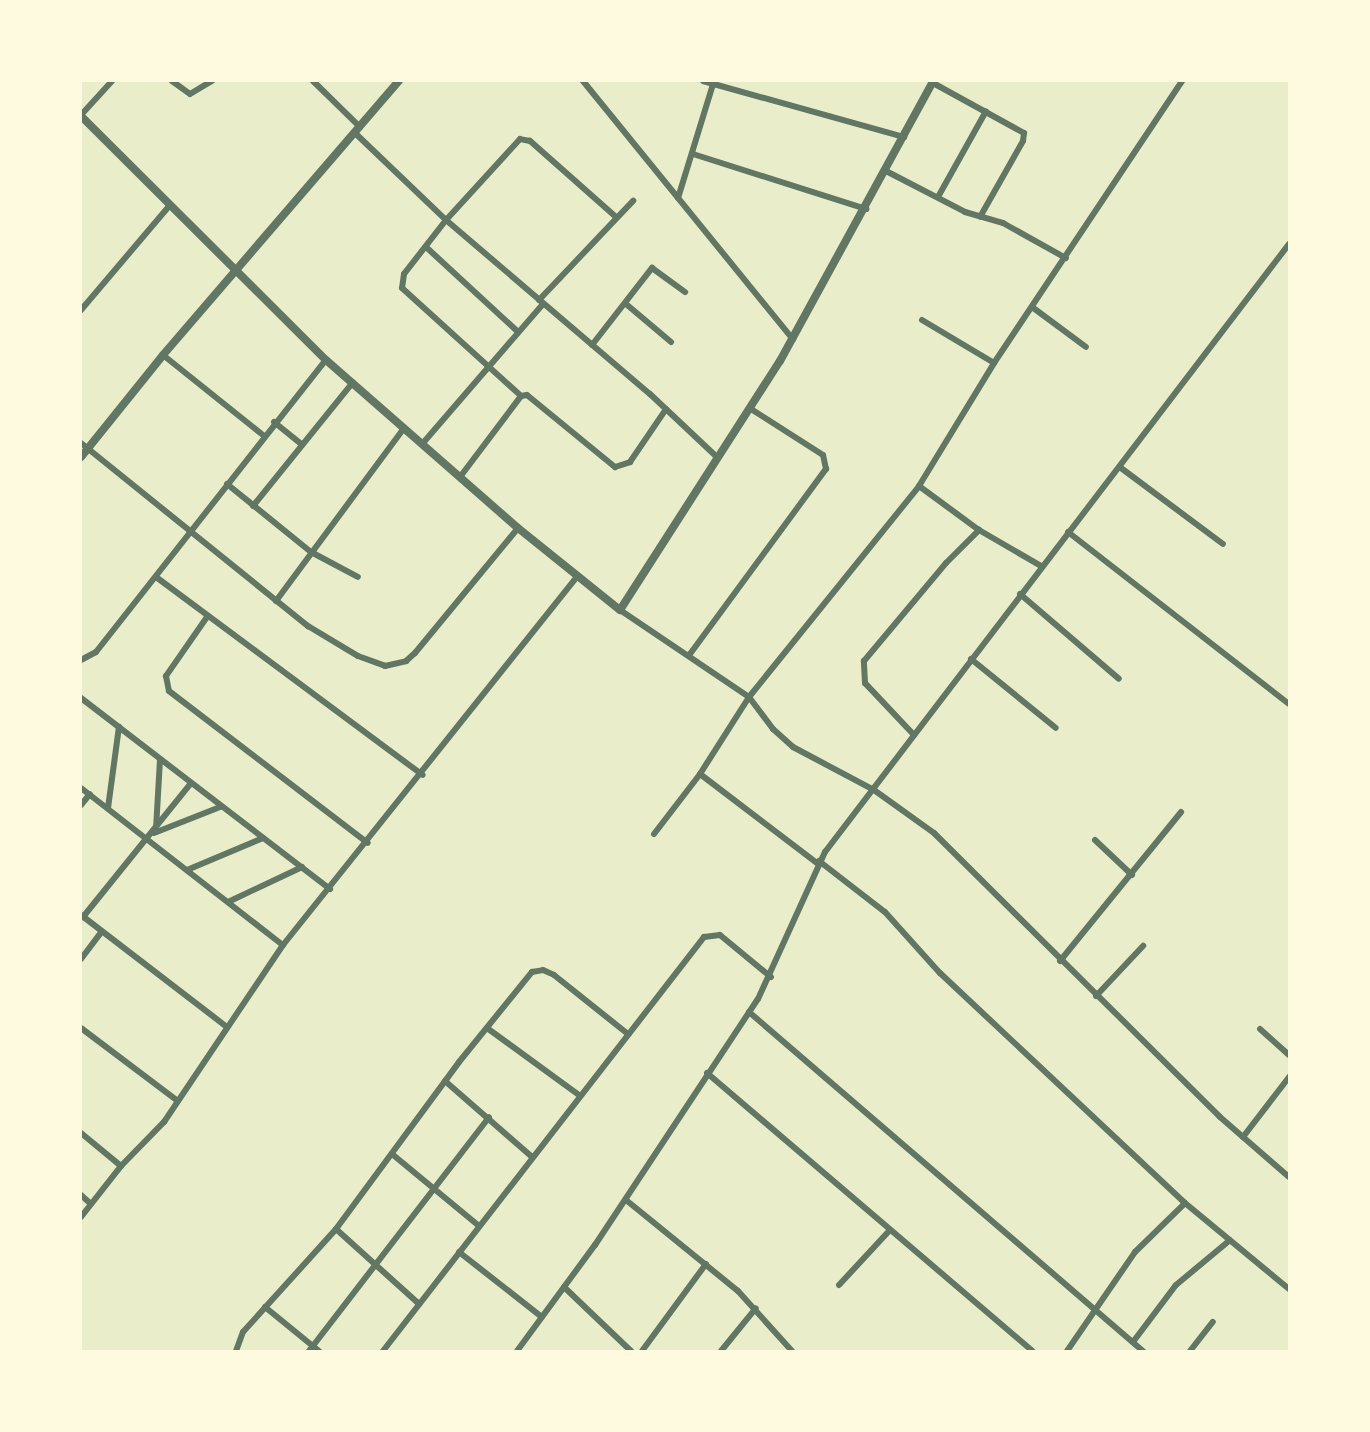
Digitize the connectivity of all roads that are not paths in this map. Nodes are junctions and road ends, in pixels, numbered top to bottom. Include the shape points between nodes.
1 (111, 81) edge
2 (172, 81) edge
3 (212, 81) edge
4 (313, 81) edge
5 (399, 81) edge
6 (583, 81) edge
7 (703, 81) edge
8 (1182, 81) edge
9 (933, 82) edge
10 (714, 83) edge
11 (986, 111) junction
12 (81, 116) edge
13 (358, 130) junction
14 (904, 137) junction
15 (693, 154) junction
16 (886, 171) junction
17 (938, 197) junction
18 (678, 198) junction
19 (633, 201) dead end
20 (170, 206) junction
21 (866, 209) junction
22 (616, 216) junction
23 (980, 217) junction
24 (446, 220) junction
25 (1289, 244) edge
26 (426, 247) junction
27 (1066, 258) junction
28 (234, 272) junction
29 (685, 292) dead end
30 (541, 302) junction
31 (626, 304) junction
32 (1032, 307) junction
33 (81, 310) edge
34 (922, 320) dead end
35 (518, 332) junction
36 (793, 339) junction
37 (671, 342) dead end
38 (592, 345) junction
39 (1086, 347) dead end
40 (163, 355) junction
41 (326, 360) junction
42 (994, 363) junction
43 (490, 367) junction
44 (353, 382) junction
45 (520, 396) junction
46 (666, 409) junction
47 (751, 409) junction
48 (274, 422) junction
49 (404, 428) junction
50 (263, 435) junction
51 (81, 443) edge
52 (423, 443) junction
53 (302, 445) junction
54 (88, 449) junction
55 (81, 457) edge
56 (718, 458) junction
57 (1120, 468) junction
58 (460, 477) junction
59 (227, 484) junction
60 (919, 486) junction
61 (253, 506) junction
62 (518, 528) junction
63 (193, 530) junction
64 (979, 530) junction
65 (1068, 532) junction
66 (1223, 544) dead end
67 (310, 552) junction
68 (1041, 566) junction
69 (156, 577) junction
70 (358, 577) dead end
71 (577, 577) junction
72 (1020, 594) junction
73 (276, 601) junction
74 (620, 610) junction
75 (207, 617) junction
76 (690, 654) junction
77 (971, 659) junction
78 (81, 660) edge
79 (1119, 679) dead end
80 (749, 697) junction
81 (81, 700) edge
82 (1289, 704) edge
83 (119, 727) junction
84 (1056, 728) dead end
85 (914, 735) junction
86 (160, 759) junction
87 (700, 774) junction
88 (423, 775) junction
89 (191, 783) junction
90 (81, 788) edge
91 (874, 790) junction
92 (90, 795) junction
93 (81, 805) edge
94 (220, 807) junction
95 (108, 808) junction
96 (1181, 812) dead end
97 (152, 834) junction
98 (654, 834) dead end
99 (263, 838) junction
100 (1095, 840) dead end
101 (368, 843) junction
102 (819, 863) junction
103 (302, 867) junction
104 (187, 870) junction
105 (1132, 875) junction
106 (330, 889) junction
107 (228, 902) junction
108 (82, 916) edge
109 (101, 932) junction
110 (283, 945) junction
111 (1143, 946) dead end
112 (81, 958) edge
113 (1060, 961) junction
114 (771, 977) junction
115 (1096, 996) junction
116 (749, 1012) junction
117 (227, 1027) junction
118 (81, 1028) edge
119 (487, 1028) junction
120 (1260, 1029) dead end
121 (628, 1034) junction
122 (1289, 1055) edge
123 (707, 1073) junction
124 (1288, 1079) edge
125 (445, 1082) junction
126 (579, 1095) junction
127 (178, 1101) junction
128 (489, 1117) junction
129 (81, 1133) edge
130 (1243, 1137) junction
131 (392, 1154) junction
132 (532, 1157) junction
133 (121, 1166) junction
134 (1289, 1178) edge
135 (434, 1186) junction
136 (81, 1196) edge
137 (626, 1200) junction
138 (91, 1203) junction
139 (1185, 1203) junction
140 (81, 1217) edge
141 (479, 1226) junction
142 (336, 1229) junction
143 (890, 1230) junction
144 (1230, 1240) junction
145 (459, 1252) junction
146 (706, 1264) junction
147 (373, 1266) junction
148 (839, 1285) dead end
149 (564, 1287) junction
150 (1289, 1289) edge
151 (419, 1304) junction
152 (265, 1306) junction
153 (756, 1308) junction
154 (1098, 1312) junction
155 (542, 1317) junction
156 (1213, 1323) dead end
157 (1132, 1342) junction
158 (311, 1349) edge
159 (1030, 1350) edge
160 (236, 1351) edge
161 (319, 1351) edge
162 (383, 1351) edge
163 (517, 1351) edge
164 (631, 1351) edge
165 (642, 1351) edge
166 (722, 1351) edge
167 (792, 1351) edge
168 (1067, 1351) edge
169 (1143, 1351) edge
170 (1190, 1351) edge

1 - 12 street
2 - 3 street via 190,94
4 - 13 street
5 - 13 street
6 - 18 street
7 - 10 street
8 - 27 street
9 - 11 street
9 - 14 street
10 - 14 street
10 - 15 street
11 - 17 street
11 - 23 street via 1022,130 1024,138
12 - 20 street
13 - 24 street
13 - 28 street
14 - 16 street
15 - 18 street
15 - 21 street
16 - 17 street
16 - 21 street
17 - 23 street
18 - 36 street
19 - 22 street
20 - 28 street
20 - 33 street
21 - 36 street
22 - 24 street via 524,139 513,144
22 - 30 street
23 - 27 street via 1004,223
24 - 26 street
24 - 30 street
25 - 57 street
26 - 35 street
26 - 43 street via 404,274 402,288
27 - 32 street
28 - 40 street
28 - 41 street
29 - 31 street via 653,267
30 - 35 street
30 - 38 street
31 - 37 street
31 - 38 street
32 - 39 street
32 - 42 street
34 - 42 street
35 - 43 street
36 - 47 street
38 - 46 street
40 - 50 street
40 - 54 street
41 - 44 street
41 - 48 street
42 - 60 street
43 - 45 street
43 - 52 street
44 - 49 street
44 - 53 street
45 - 46 street via 527,395 621,468 630,462
45 - 58 street
46 - 56 street
47 - 56 street
47 - 76 street via 823,455 826,469
48 - 50 street
48 - 53 street
49 - 52 street
49 - 67 street
50 - 59 street
51 - 54 street
52 - 58 street
53 - 61 street
54 - 55 street
54 - 63 street
56 - 74 street
57 - 65 street
57 - 66 street
58 - 62 street
59 - 61 street
59 - 63 street
60 - 64 street
60 - 80 street
61 - 67 street
62 - 71 street
62 - 73 street via 415,653 396,665 385,666 358,656
63 - 69 street
63 - 73 street
64 - 68 street
64 - 85 street via 946,563 864,661 865,683
65 - 68 street
65 - 82 street
67 - 70 street
67 - 73 street
68 - 72 street
69 - 75 street
69 - 78 street via 96,652
71 - 74 street
71 - 88 street
72 - 77 street
72 - 79 street
74 - 76 street
75 - 88 street
75 - 101 street via 166,675 169,691
76 - 80 street
77 - 84 street
77 - 85 street
80 - 87 street
80 - 91 street via 772,729 793,747
81 - 83 street
83 - 86 street
83 - 95 street
85 - 91 street
86 - 89 street
86 - 97 street
87 - 98 street
87 - 102 street
88 - 101 street
89 - 94 street
89 - 97 street
90 - 92 street
91 - 102 street
91 - 113 street via 934,833
92 - 93 street
92 - 95 street
94 - 97 street
94 - 99 street
95 - 97 street
96 - 105 street
97 - 104 street
97 - 108 street
99 - 103 street
99 - 104 street
100 - 105 street
101 - 106 street
102 - 114 street
102 - 139 street via 885,912 940,973
103 - 106 street
103 - 107 street
104 - 107 street
105 - 113 street
106 - 110 street
107 - 110 street
108 - 109 street
109 - 112 street
109 - 117 street
110 - 117 street
111 - 115 street
113 - 115 street
114 - 116 street
114 - 121 street via 728,940 709,934
115 - 130 street
116 - 123 street
116 - 154 street via 927,1161
117 - 127 street
118 - 127 street
119 - 121 street via 528,976 543,970
119 - 125 street
119 - 126 street
120 - 122 street
121 - 126 street
123 - 137 street
123 - 143 street
124 - 130 street
125 - 128 street
125 - 131 street
126 - 132 street
127 - 133 street via 152,1137
128 - 132 street
128 - 135 street
129 - 133 street
130 - 134 street
131 - 135 street
131 - 142 street
132 - 141 street
133 - 138 street
135 - 141 street
135 - 147 street
136 - 138 street
137 - 146 street
137 - 149 street
138 - 140 street
139 - 144 street
139 - 154 street via 1138,1248 1104,1296
141 - 145 street
142 - 147 street
142 - 152 street
143 - 148 street
143 - 159 street
144 - 150 street
144 - 157 street via 1176,1285
145 - 151 street
145 - 155 street
146 - 153 street
146 - 165 street
147 - 151 street
147 - 158 street
149 - 155 street
149 - 164 street
151 - 162 street
152 - 158 street
152 - 160 street via 243,1332
153 - 166 street
153 - 167 street
154 - 157 street
154 - 168 street
155 - 163 street
156 - 170 street
157 - 169 street
158 - 161 street

